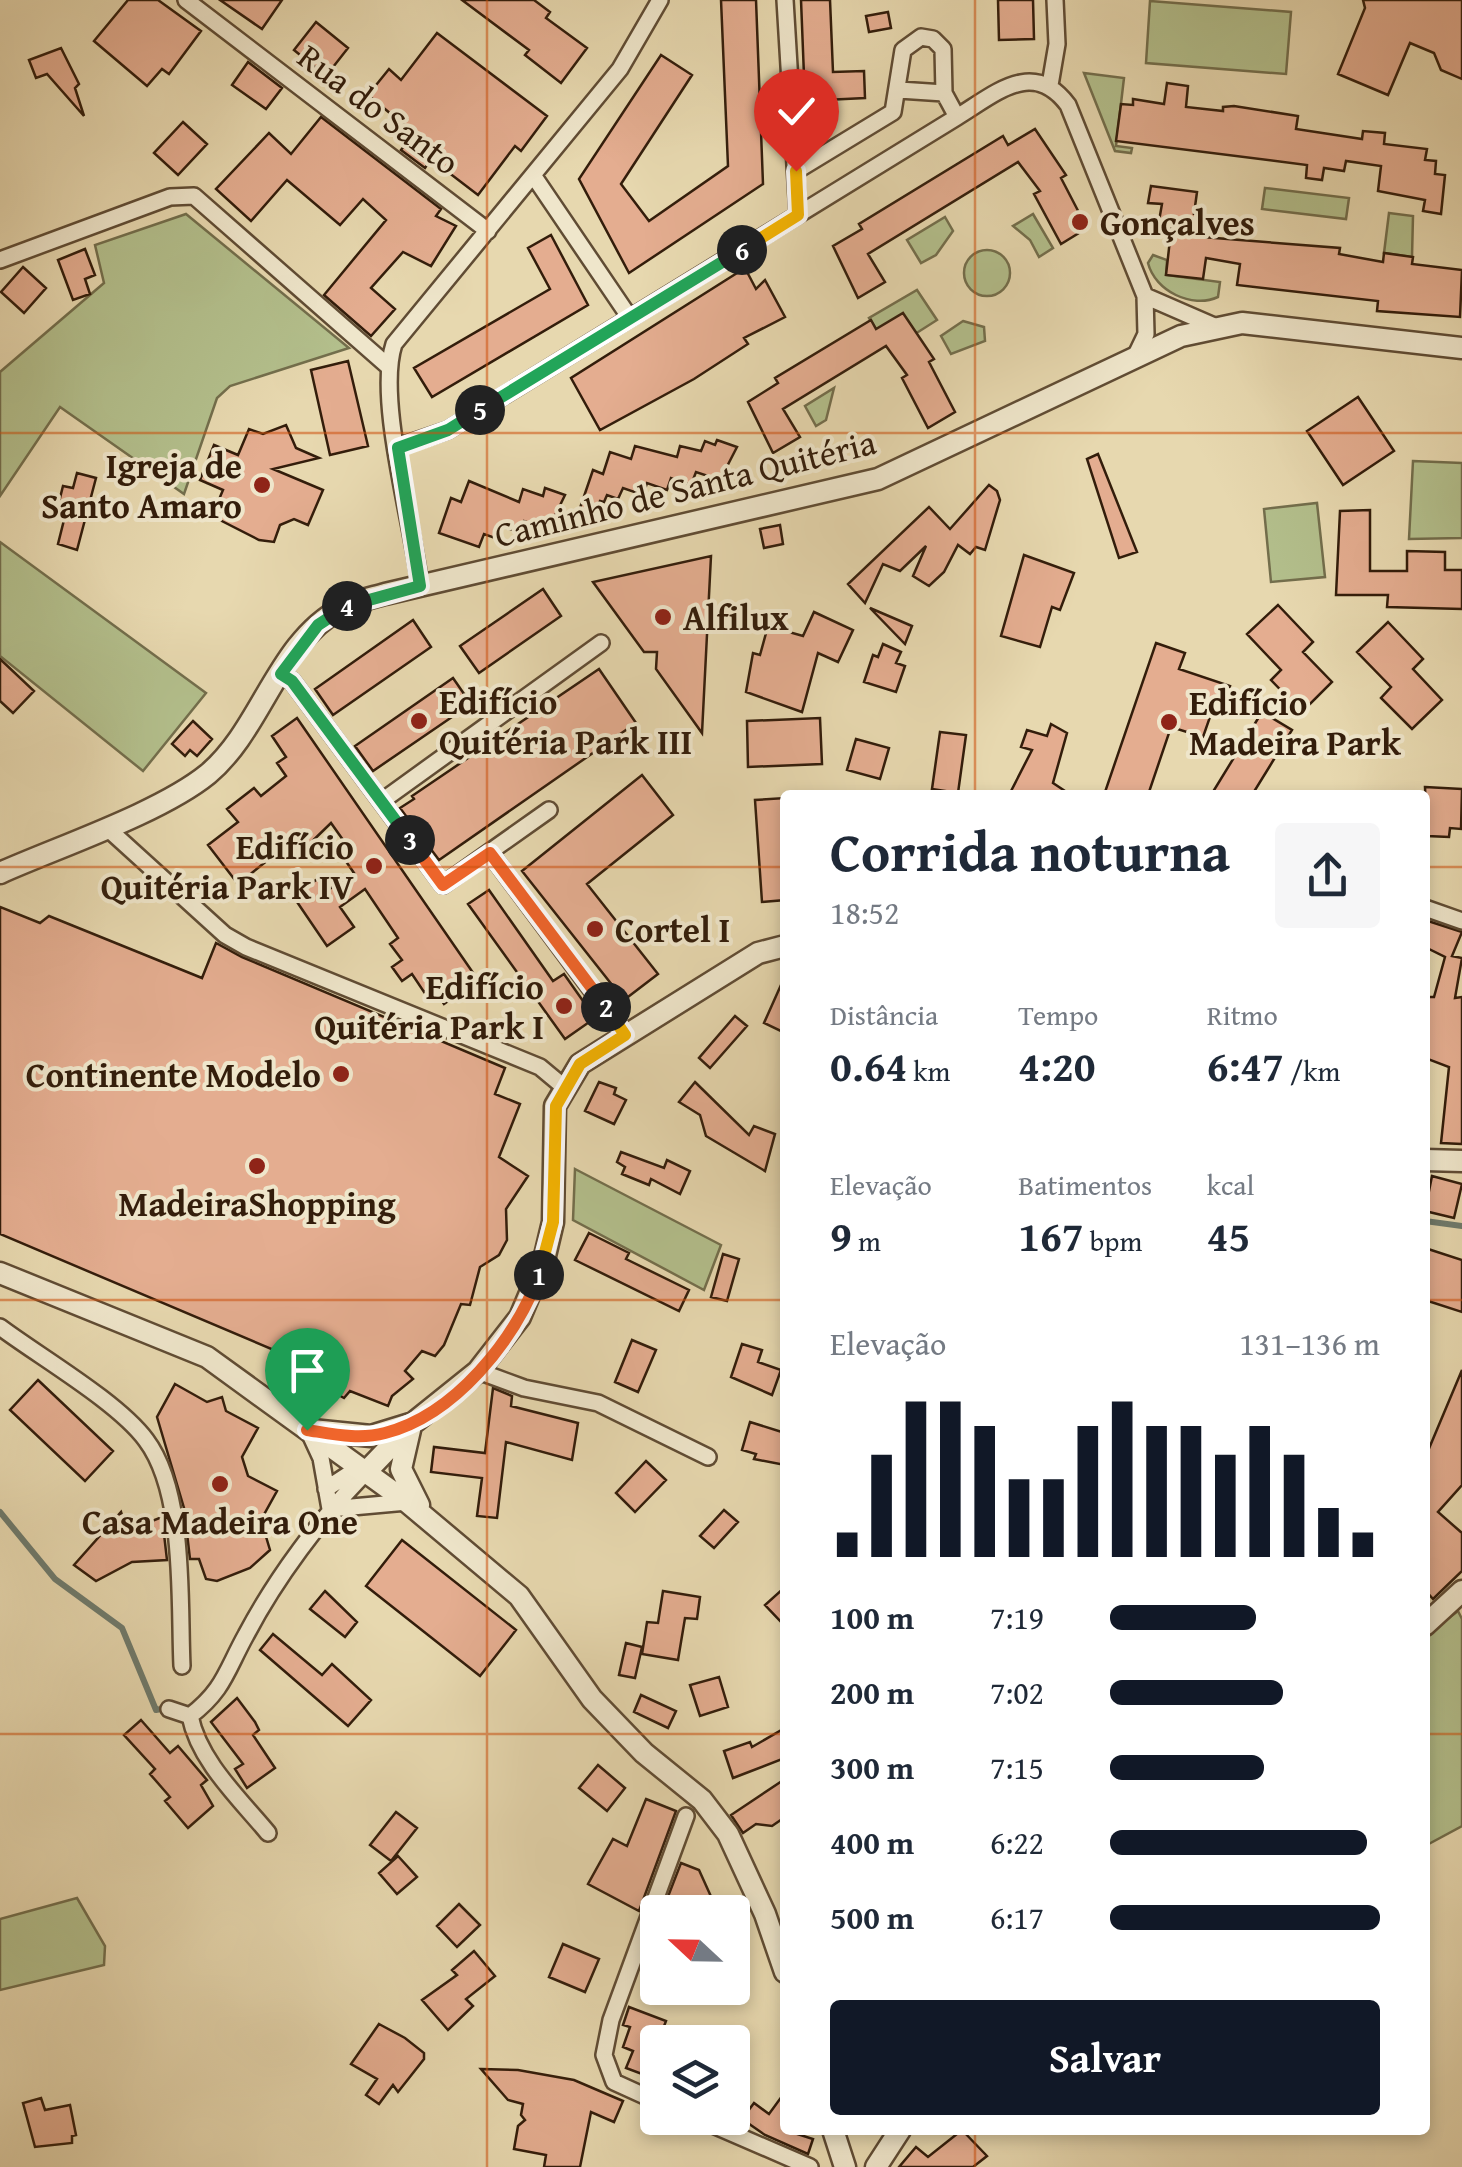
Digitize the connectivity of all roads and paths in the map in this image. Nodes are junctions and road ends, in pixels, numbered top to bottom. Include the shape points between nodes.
1 (186, 0) edge
2 (660, 0) edge
3 (785, 0) edge
4 (1055, 0) edge
5 (1050, 85) junction
6 (898, 90) junction
7 (944, 93) junction
8 (957, 116) junction
9 (796, 171) junction
10 (534, 175) junction
11 (798, 215) junction
12 (488, 230) junction
13 (0, 260) edge
14 (1145, 296) junction
15 (630, 318) junction
16 (1214, 326) junction
17 (1462, 348) edge
18 (1135, 358) junction
19 (388, 367) junction
20 (398, 448) junction
21 (420, 586) junction
22 (601, 643) dead end
23 (281, 674) junction
24 (382, 802) junction
25 (549, 810) dead end
26 (106, 827) junction
27 (490, 853) junction
28 (0, 874) edge
29 (1430, 910) edge
30 (1462, 921) edge
31 (780, 947) edge
32 (625, 1035) junction
33 (564, 1087) junction
34 (1430, 1160) edge
35 (1462, 1160) edge
36 (0, 1273) edge
37 (0, 1327) edge
38 (478, 1371) junction
39 (412, 1424) junction
40 (307, 1430) junction
41 (708, 1456) dead end
42 (365, 1473) junction
43 (326, 1489) junction
44 (406, 1502) junction
45 (330, 1509) junction
46 (428, 1518) junction
47 (1462, 1591) edge
48 (1430, 1621) edge
49 (182, 1666) dead end
50 (169, 1709) dead end
51 (190, 1716) junction
52 (686, 1816) dead end
53 (268, 1833) dead end
54 (780, 1958) edge
55 (640, 2094) edge
56 (736, 2135) edge
57 (897, 2135) edge
58 (810, 2167) edge
59 (876, 2167) edge

1 - 12 street, Rua do Santo
2 - 10 street via 620,69
3 - 9 street
4 - 5 street
5 - 8 street via 1013,84
5 - 14 street via 1068,105
6 - 7 street
6 - 7 street via 903,50 922,37 942,49
6 - 9 street via 897,105 885,119
7 - 8 street
8 - 11 street
9 - 11 street
10 - 12 street
10 - 15 street
11 - 15 street
12 - 19 street via 394,344
13 - 19 street via 170,197 194,196
14 - 16 street
14 - 18 street via 1146,334
15 - 20 street via 448,430
16 - 17 street, Caminho de Santa Quitéria via 1242,323
16 - 18 street, Caminho de Santa Quitéria
18 - 21 street, Caminho de Santa Quitéria via 878,479
19 - 20 street
20 - 21 street
21 - 23 street, Caminho de Santa Quitéria via 342,608 318,625
22 - 24 street
23 - 24 street
23 - 26 street, Caminho de Santa Quitéria via 247,731 208,774
24 - 27 street via 443,885
25 - 27 street
26 - 28 street, Caminho de Santa Quitéria
26 - 33 street via 225,935 540,1067
27 - 32 street
29 - 30 street
31 - 32 street via 758,953
32 - 33 street via 580,1064
33 - 38 street via 556,1106 556,1192 544,1260 520,1317
34 - 35 street
36 - 40 street via 207,1357
37 - 49 street via 146,1439 171,1507
38 - 39 street
38 - 41 street via 598,1403
39 - 40 street via 371,1436
39 - 42 street
39 - 46 street via 400,1469
40 - 42 street
40 - 43 street
42 - 43 street via 349,1474
42 - 44 street
42 - 45 street
43 - 45 street
44 - 45 street
44 - 46 street
45 - 51 street via 246,1634 216,1697
46 - 54 street via 519,1596 592,1699 702,1800 728,1834
47 - 48 street
50 - 51 street
51 - 53 street via 206,1756
52 - 55 street via 604,2055 614,2082
56 - 58 street
57 - 59 street

